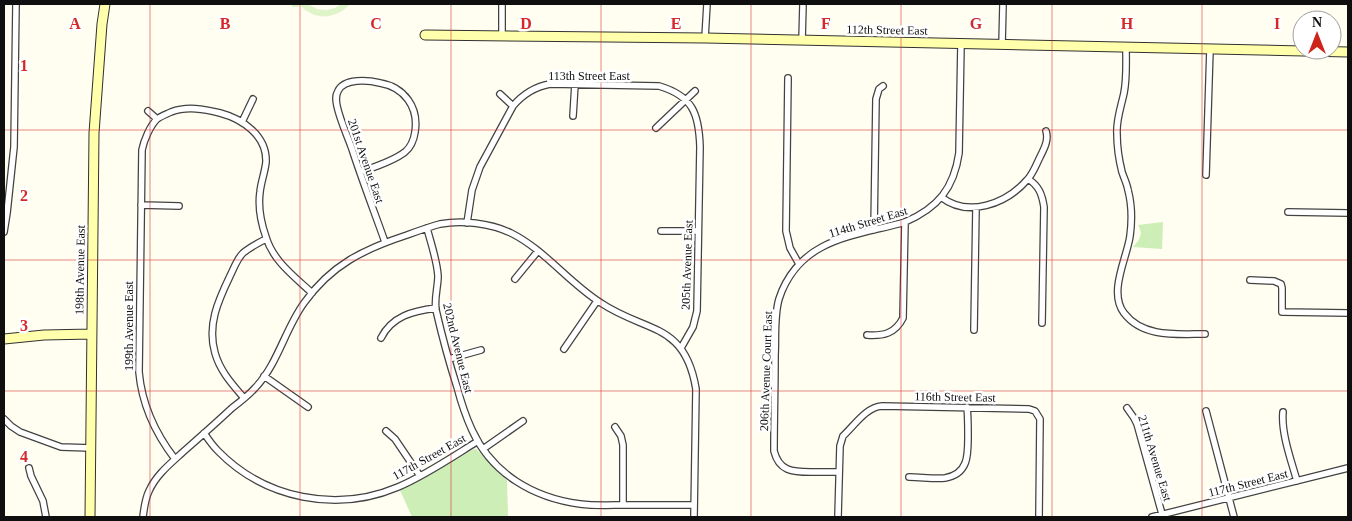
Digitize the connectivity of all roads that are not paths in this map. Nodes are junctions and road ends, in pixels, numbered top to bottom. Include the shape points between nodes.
1 (16, 4) edge
2 (105, 4) edge
3 (502, 4) edge
4 (706, 4) edge
5 (803, 4) edge
6 (1003, 4) edge
7 (425, 35) dead end
8 (502, 36) junction
9 (706, 38) junction
10 (802, 41) junction
11 (961, 44) junction
12 (1002, 45) junction
13 (1126, 47) junction
14 (1210, 49) junction
15 (1348, 52) edge
16 (788, 78) dead end
17 (575, 84) junction
18 (883, 86) dead end
19 (695, 91) dead end
20 (500, 94) dead end
21 (253, 99) dead end
22 (685, 100) junction
23 (513, 106) junction
24 (148, 111) dead end
25 (573, 116) dead end
26 (157, 119) junction
27 (242, 122) junction
28 (656, 128) dead end
29 (1046, 132) dead end
30 (360, 172) junction
31 (1206, 176) dead end
32 (1028, 179) junction
33 (941, 198) junction
34 (141, 205) junction
35 (179, 206) dead end
36 (976, 208) junction
37 (1288, 212) dead end
38 (1348, 213) edge
39 (905, 222) junction
40 (467, 223) junction
41 (427, 228) junction
42 (874, 230) junction
43 (661, 231) dead end
44 (698, 231) junction
45 (4, 232) edge
46 (266, 239) junction
47 (385, 242) junction
48 (538, 251) junction
49 (799, 264) junction
50 (515, 279) dead end
51 (1250, 280) dead end
52 (312, 293) junction
53 (597, 301) junction
54 (436, 308) junction
55 (1348, 313) edge
56 (1042, 323) dead end
57 (974, 330) dead end
58 (92, 334) junction
59 (1205, 334) dead end
60 (867, 335) dead end
61 (382, 338) dead end
62 (4, 339) edge
63 (681, 348) junction
64 (564, 349) dead end
65 (481, 350) dead end
66 (449, 359) junction
67 (264, 376) junction
68 (244, 398) junction
69 (308, 407) dead end
70 (968, 407) junction
71 (1127, 408) dead end
72 (1206, 411) dead end
73 (1283, 412) dead end
74 (4, 419) edge
75 (523, 421) dead end
76 (615, 427) dead end
77 (386, 431) dead end
78 (204, 434) junction
79 (478, 441) junction
80 (91, 448) junction
81 (483, 449) junction
82 (175, 459) junction
83 (29, 468) dead end
84 (1348, 468) edge
85 (839, 472) junction
86 (420, 476) junction
87 (910, 477) dead end
88 (1297, 481) junction
89 (1229, 498) junction
90 (694, 504) junction
91 (623, 505) junction
92 (1162, 514) junction
93 (46, 517) edge
94 (90, 517) edge
95 (143, 517) edge
96 (694, 517) edge
97 (838, 517) edge
98 (1039, 517) edge
99 (1152, 517) edge
100 (1234, 517) edge

1 - 45 street via 14,147
2 - 58 street, 198th Avenue East via 94,132
3 - 8 street
4 - 9 street
5 - 10 street
6 - 12 street
7 - 8 street, 112th Street East
8 - 9 street, 112th Street East
9 - 10 street, 112th Street East
10 - 11 street, 112th Street East
11 - 12 street, 112th Street East
11 - 33 street via 959,153 952,181
12 - 13 street, 112th Street East
13 - 14 street, 112th Street East
13 - 59 street via 1125,84 1117,134 1131,213 1129,242 1120,273 1119,303 1124,314 1139,326 1156,332
14 - 15 street, 112th Street East
14 - 31 street
16 - 49 street via 786,232
17 - 22 street, 113th Street East via 659,86 676,92
17 - 23 street, 113th Street East via 538,87
17 - 25 street
18 - 42 street via 876,99
19 - 22 street
20 - 23 street
21 - 27 street
22 - 28 street
22 - 44 street, 205th Avenue East via 696,115 699,130
23 - 40 street via 480,167 472,190
24 - 26 street
26 - 27 street via 188,108 209,110
26 - 34 street, 199th Avenue East via 142,150
27 - 46 street via 257,134 263,144 266,163 259,199
29 - 32 street via 1045,145
30 - 30 street, 201st Avenue East via 396,158 411,145 415,134 416,122 410,101 394,87 380,82 347,82 340,86 336,96
30 - 47 street, 201st Avenue East
32 - 36 street via 1008,196
32 - 56 street via 1038,188 1044,207
33 - 36 street via 959,207
33 - 39 street, 114th Street East via 925,212
34 - 35 street
34 - 82 street, 199th Avenue East via 139,380 150,419
36 - 57 street
37 - 38 street
39 - 42 street, 114th Street East
39 - 60 street via 902,318 890,333
40 - 41 street
40 - 48 street via 502,229
41 - 47 street
41 - 54 street, 202nd Avenue East via 437,268
42 - 49 street, 114th Street East via 822,246
43 - 44 street
44 - 63 street, 205th Avenue East via 697,311 693,327
46 - 52 street via 280,262
46 - 68 street via 248,249 238,260 213,318 213,341 219,364
47 - 52 street via 339,266
48 - 50 street
48 - 53 street
49 - 85 street, 206th Avenue Court East via 782,290 777,308 774,451 786,469
51 - 55 street via 1281,284 1282,312
52 - 67 street via 299,310
53 - 63 street via 619,314 649,325
53 - 64 street
54 - 61 street via 398,319
54 - 66 street, 202nd Avenue East
58 - 62 street
58 - 80 street, 198th Avenue East
63 - 90 street via 694,375 696,389
65 - 66 street
66 - 79 street, 202nd Avenue East via 464,411
67 - 68 street
67 - 69 street
68 - 78 street
70 - 85 street, 116th Street East via 872,408 843,436
70 - 87 street via 968,451 962,469 946,478
70 - 98 street, 116th Street East via 1029,409 1038,413 1041,429
71 - 92 street, 211th Avenue East via 1136,424
72 - 89 street
73 - 88 street via 1284,432
74 - 80 street via 20,432 61,447
75 - 81 street
76 - 91 street via 623,445
77 - 86 street
78 - 82 street
78 - 86 street, 117th Street East via 230,462 249,476 278,490 306,498 337,500 367,497
79 - 81 street, 117th Street East
79 - 86 street, 117th Street East
80 - 94 street, 198th Avenue East
81 - 91 street, 117th Street East via 507,475 539,494 582,504
82 - 95 street via 160,472 148,493
83 - 93 street via 43,500
84 - 88 street, 117th Street East
85 - 97 street
88 - 89 street, 117th Street East
89 - 92 street, 117th Street East
89 - 100 street
90 - 91 street, 117th Street East
90 - 96 street
92 - 99 street, 117th Street East

